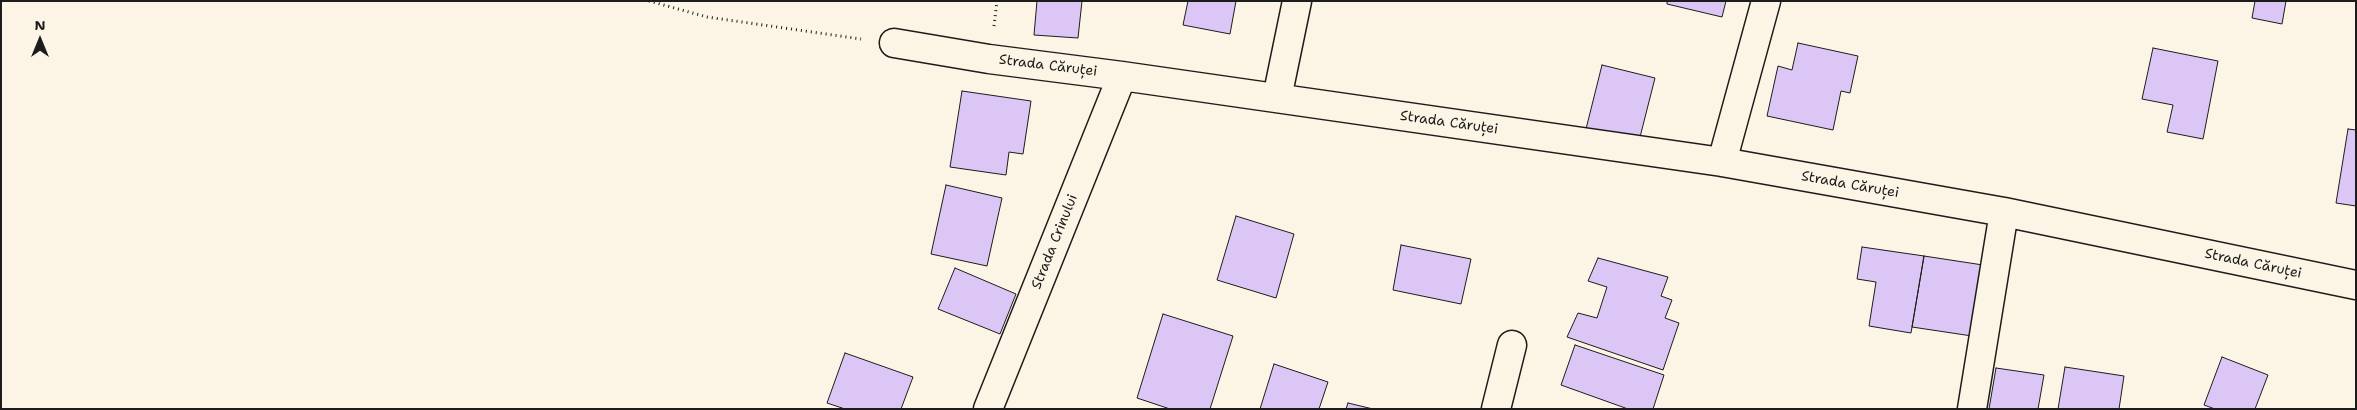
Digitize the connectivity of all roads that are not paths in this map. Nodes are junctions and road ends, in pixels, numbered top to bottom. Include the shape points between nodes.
1 (1297, 1) edge
2 (1766, 1) edge
3 (894, 43) road end
4 (1122, 76) junction
5 (1278, 98) junction
6 (1722, 162) junction
7 (2004, 212) junction
8 (2356, 285) edge
9 (1512, 345) dead end
10 (988, 409) edge
11 (1496, 409) edge
12 (1972, 409) edge

1 - 5 street
2 - 6 street
3 - 4 street, Strada Căruței
4 - 5 street, Strada Căruței
4 - 10 street, Strada Crinului
5 - 6 street, Strada Căruței
6 - 7 street, Strada Căruței
7 - 8 street, Strada Căruței
7 - 12 street
9 - 11 street

